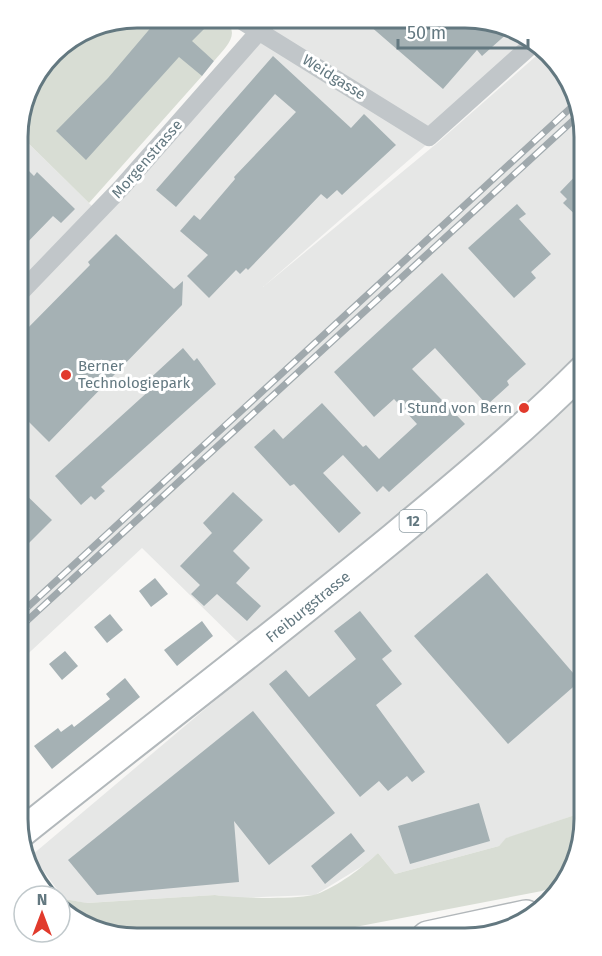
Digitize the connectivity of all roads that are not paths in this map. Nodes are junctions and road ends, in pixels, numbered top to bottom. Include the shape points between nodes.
1 (261, 29) edge
2 (269, 29) edge
3 (528, 49) edge
4 (28, 285) edge
5 (574, 379) edge
6 (29, 827) edge

1 - 4 street, Morgenstrasse via 122,188
2 - 3 street, Weidgasse via 429,137
5 - 6 main road, Freiburgstrasse / 12 via 422,514 236,666

